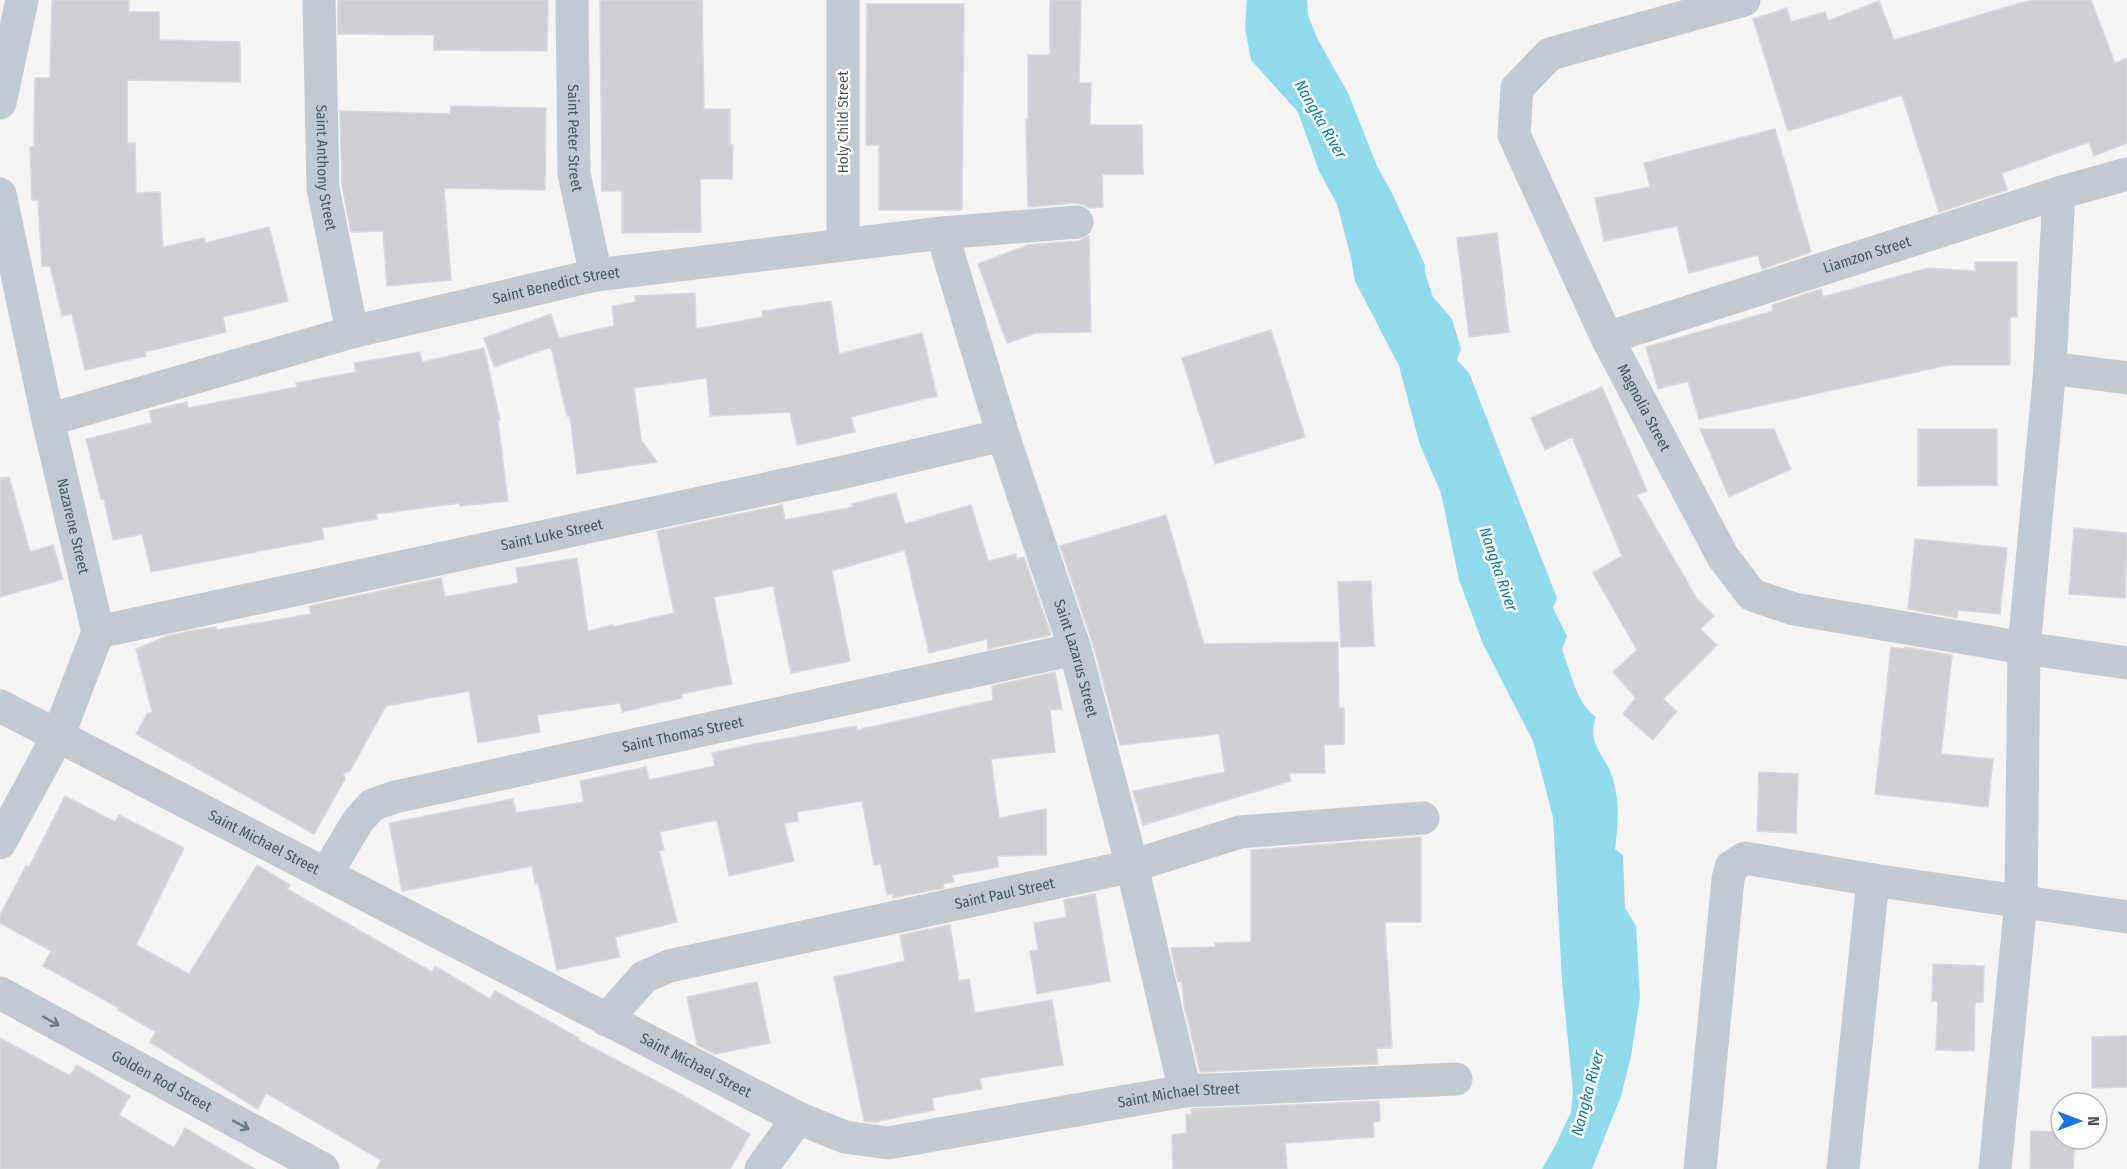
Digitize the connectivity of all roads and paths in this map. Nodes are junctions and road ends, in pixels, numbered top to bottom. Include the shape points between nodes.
1 (22, 0) edge
2 (319, 0) edge
3 (572, 0) edge
4 (843, 0) edge
5 (1743, 0) edge
6 (0, 103) edge
7 (2127, 174) edge
8 (2059, 193) junction
9 (0, 194) edge
10 (1077, 222) dead end
11 (942, 233) junction
12 (843, 244) junction
13 (596, 275) junction
14 (352, 332) junction
15 (1607, 338) junction
16 (2050, 369) junction
17 (2127, 378) edge
18 (48, 420) junction
19 (1003, 435) junction
20 (98, 632) junction
21 (2024, 648) junction
22 (1075, 649) junction
23 (2127, 663) edge
24 (0, 706) edge
25 (58, 736) junction
26 (1423, 818) dead end
27 (0, 843) edge
28 (1132, 866) junction
29 (326, 874) junction
30 (1873, 880) junction
31 (2020, 901) junction
32 (2127, 917) edge
33 (0, 993) edge
34 (606, 1020) junction
35 (1456, 1079) dead end
36 (1185, 1090) junction
37 (798, 1118) junction
38 (323, 1169) edge
39 (761, 1169) edge
40 (1700, 1169) edge
41 (1843, 1169) edge
42 (1995, 1169) edge

1 - 6 street
2 - 14 street, Saint Anthony Street via 323,188
3 - 13 street, Saint Peter Street via 574,174
4 - 12 street, Holy Child Street
5 - 15 street, Magnolia Street via 1550,54 1517,88 1514,135
7 - 8 street, Liamzon Street
8 - 15 street, Liamzon Street
8 - 16 street
9 - 18 street, Nazarene Street
10 - 11 street, Saint Benedict Street
11 - 12 street, Saint Benedict Street
11 - 19 street, Saint Lazarus Street
12 - 13 street, Saint Benedict Street
13 - 14 street, Saint Benedict Street
14 - 18 street, Saint Benedict Street
15 - 21 street, Magnolia Street via 1723,556 1752,595 1794,609
16 - 17 street
16 - 21 street
18 - 20 street, Nazarene Street
19 - 20 street, Saint Luke Street
19 - 22 street, Saint Lazarus Street
20 - 25 street
21 - 23 street, Magnolia Street
21 - 31 street
22 - 28 street, Saint Lazarus Street
22 - 29 street, Saint Thomas Street via 395,797 372,805
24 - 25 street, Saint Michael Street
25 - 27 street
25 - 29 street, Saint Michael Street
26 - 28 street, Saint Paul Street via 1240,832
28 - 34 street, Saint Paul Street via 669,966 644,977
28 - 36 street, Saint Lazarus Street
29 - 34 street, Saint Michael Street
30 - 31 street
30 - 40 street via 1745,858 1731,867
30 - 41 street
31 - 32 street
31 - 42 street
33 -> 38 street, Golden Rod Street
34 - 37 street, Saint Michael Street
35 - 36 street, Saint Michael Street
36 - 37 street, Saint Michael Street via 888,1143 845,1137
37 - 39 street

